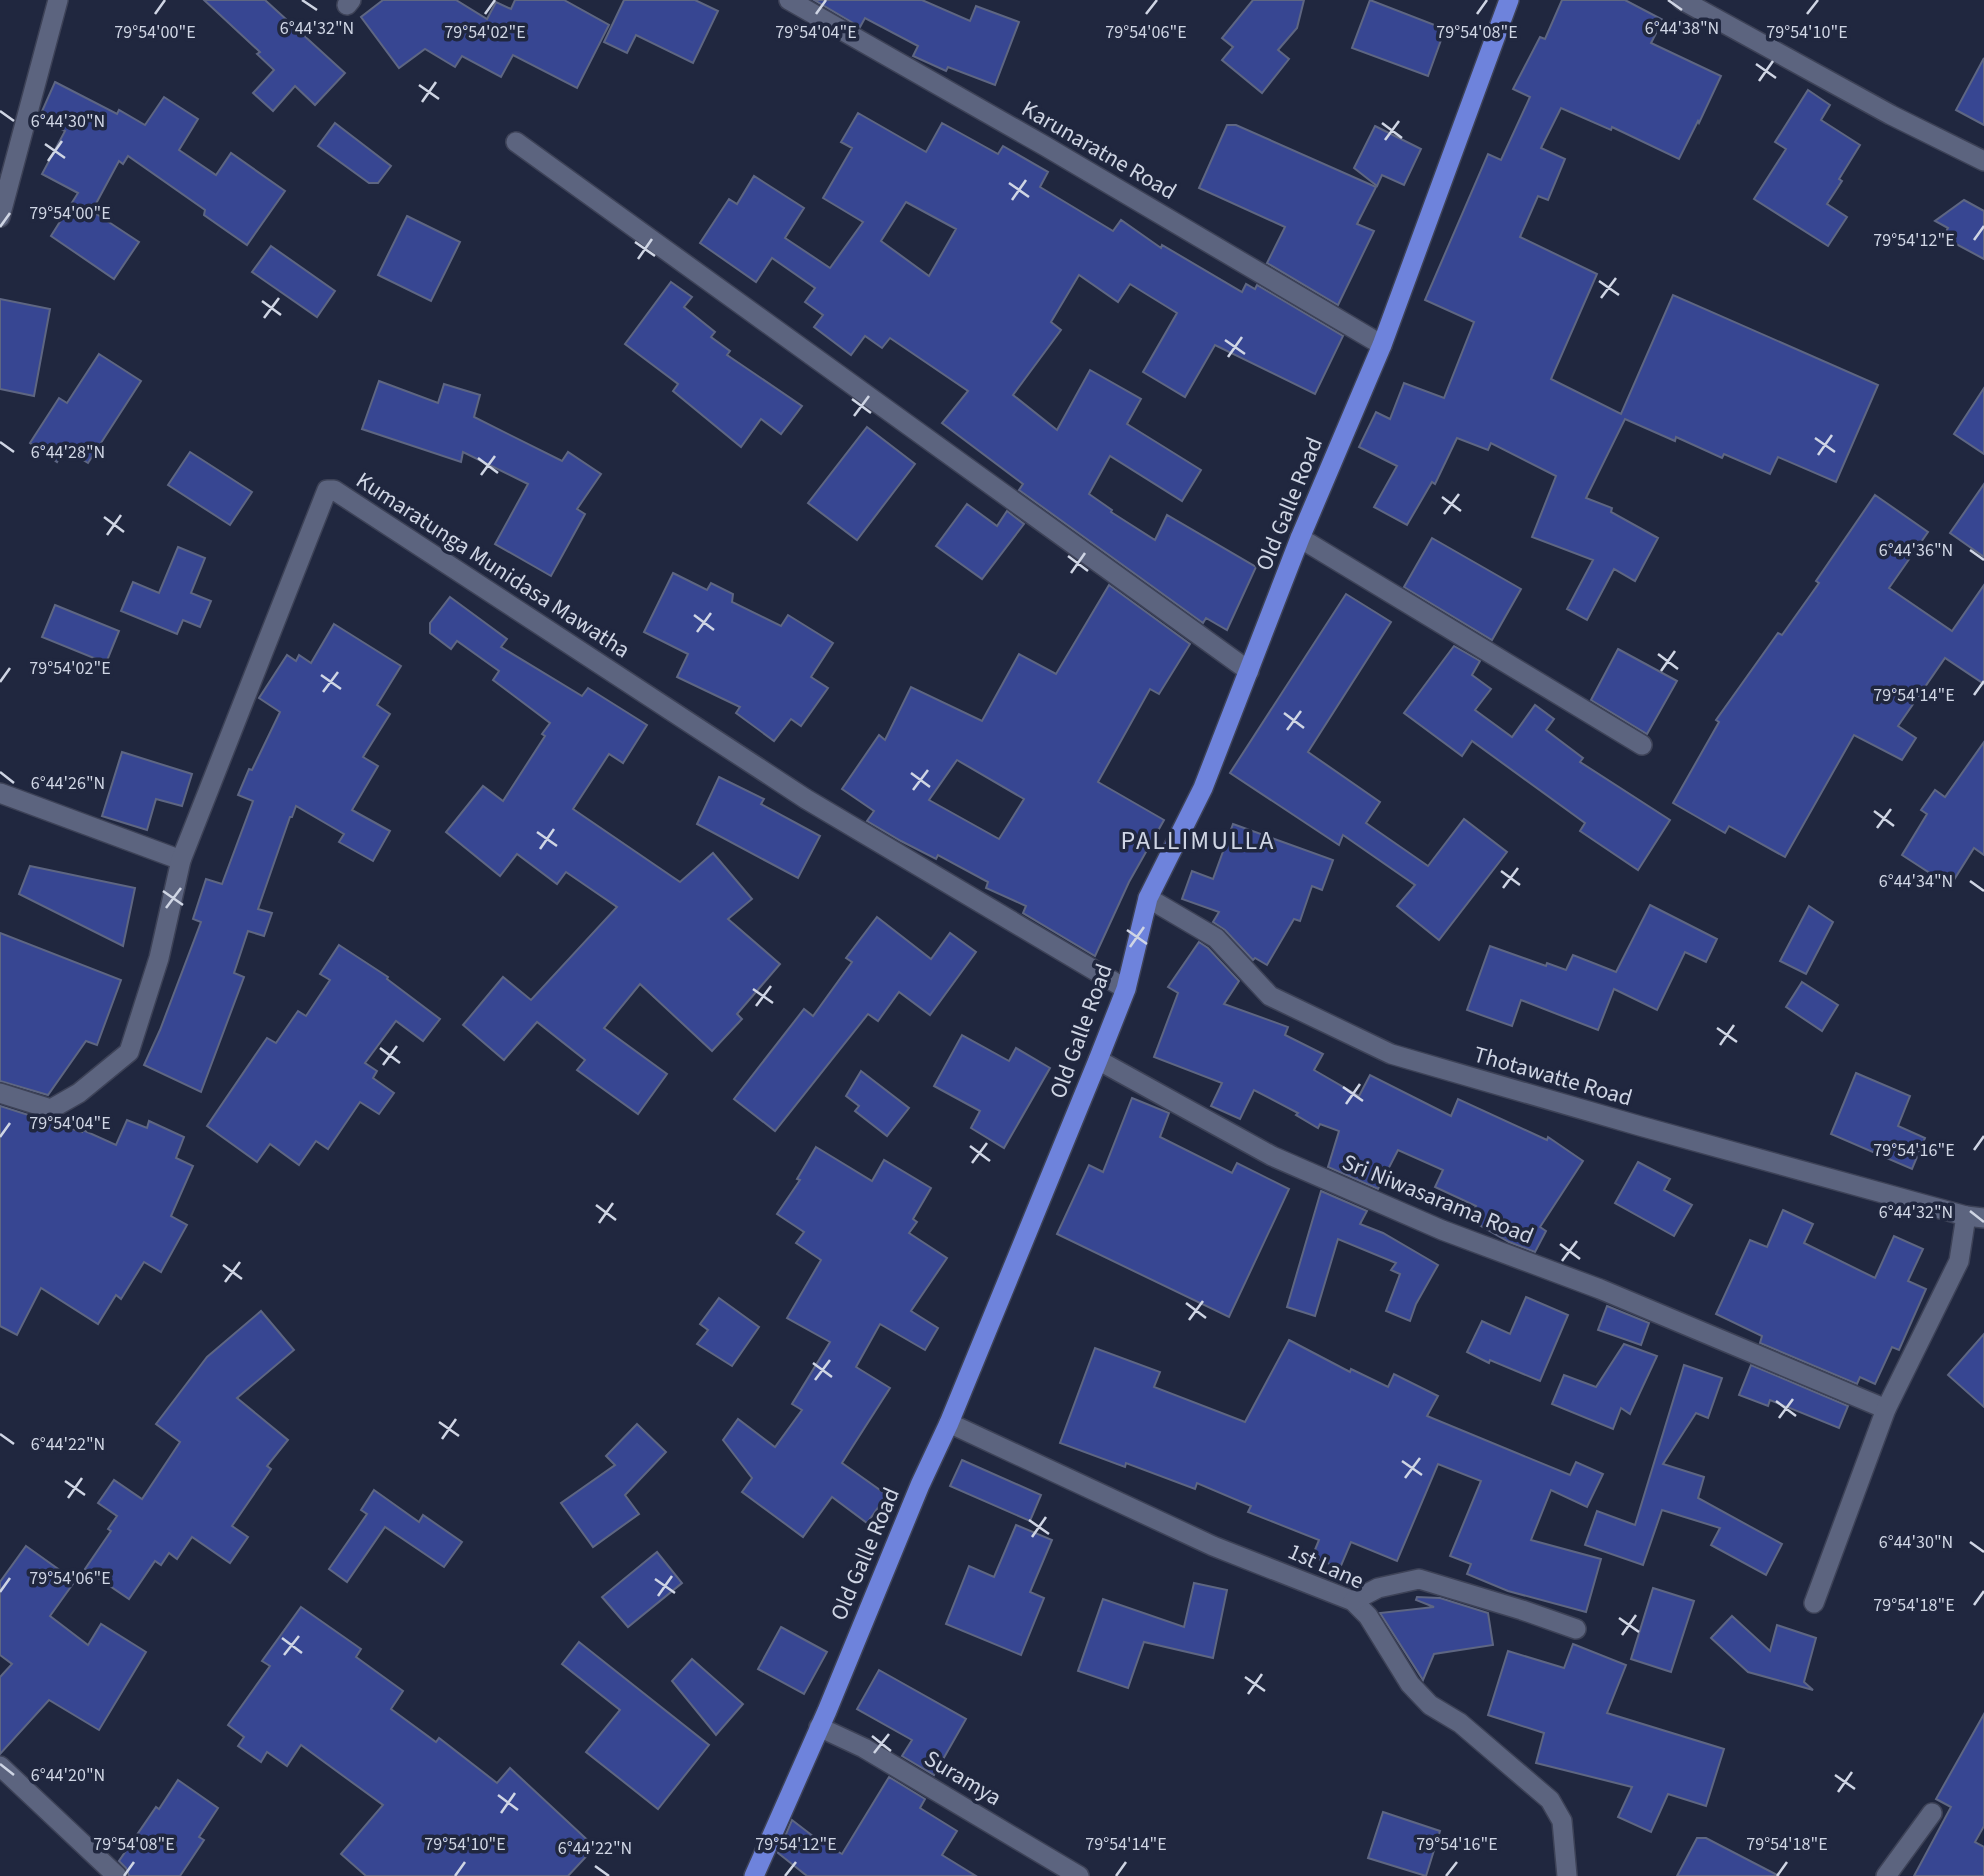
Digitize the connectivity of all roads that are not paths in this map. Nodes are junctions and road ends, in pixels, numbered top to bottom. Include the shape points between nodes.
1 (58, 0) edge
2 (789, 0) edge
3 (1509, 0) edge
4 (1682, 0) edge
5 (516, 142) dead end
6 (1984, 161) edge
7 (0, 217) edge
8 (1382, 345) junction
9 (1300, 538) junction
10 (1250, 671) junction
11 (1642, 745) dead end
12 (0, 793) edge
13 (181, 860) junction
14 (1148, 898) junction
15 (1126, 989) junction
16 (1098, 1060) junction
17 (0, 1093) edge
18 (1975, 1217) edge
19 (1886, 1409) junction
20 (949, 1423) junction
21 (1353, 1601) junction
22 (1814, 1603) dead end
23 (1576, 1629) dead end
24 (819, 1727) junction
25 (0, 1766) edge
26 (1932, 1813) dead end
27 (117, 1876) edge
28 (754, 1876) edge
29 (1079, 1876) edge
30 (1567, 1876) edge
31 (1886, 1876) edge

1 - 7 street
2 - 8 street, Karunaratne Road
3 - 8 highway, Old Galle Road
4 - 6 street
5 - 10 street
8 - 9 highway, Old Galle Road
9 - 10 highway, Old Galle Road
9 - 11 street
10 - 14 highway, Old Galle Road via 1203,788
12 - 13 street
13 - 15 street, Kumaratunga Munidasa Mawatha via 327,490 334,490 806,799
13 - 17 street, Kumaratunga Munidasa Mawatha via 159,958 129,1052 51,1110
14 - 15 highway, Old Galle Road
14 - 18 street, Thotawatte Road via 1216,938 1270,996 1391,1054
15 - 16 highway, Old Galle Road
16 - 19 street, Sri Niwasarama Road via 1272,1156 1442,1230 1611,1293
16 - 20 highway, Old Galle Road
18 - 19 street via 1959,1261
19 - 22 street
20 - 21 street, 1st Lane via 1213,1546
20 - 24 highway, Old Galle Road
21 - 23 street via 1378,1588 1419,1579
21 - 30 street, 1st Lane via 1368,1616 1410,1684 1430,1705 1460,1723 1550,1800 1562,1821
24 - 28 highway, Old Galle Road
24 - 29 street, Suramya via 864,1748
25 - 27 street
26 - 31 street

